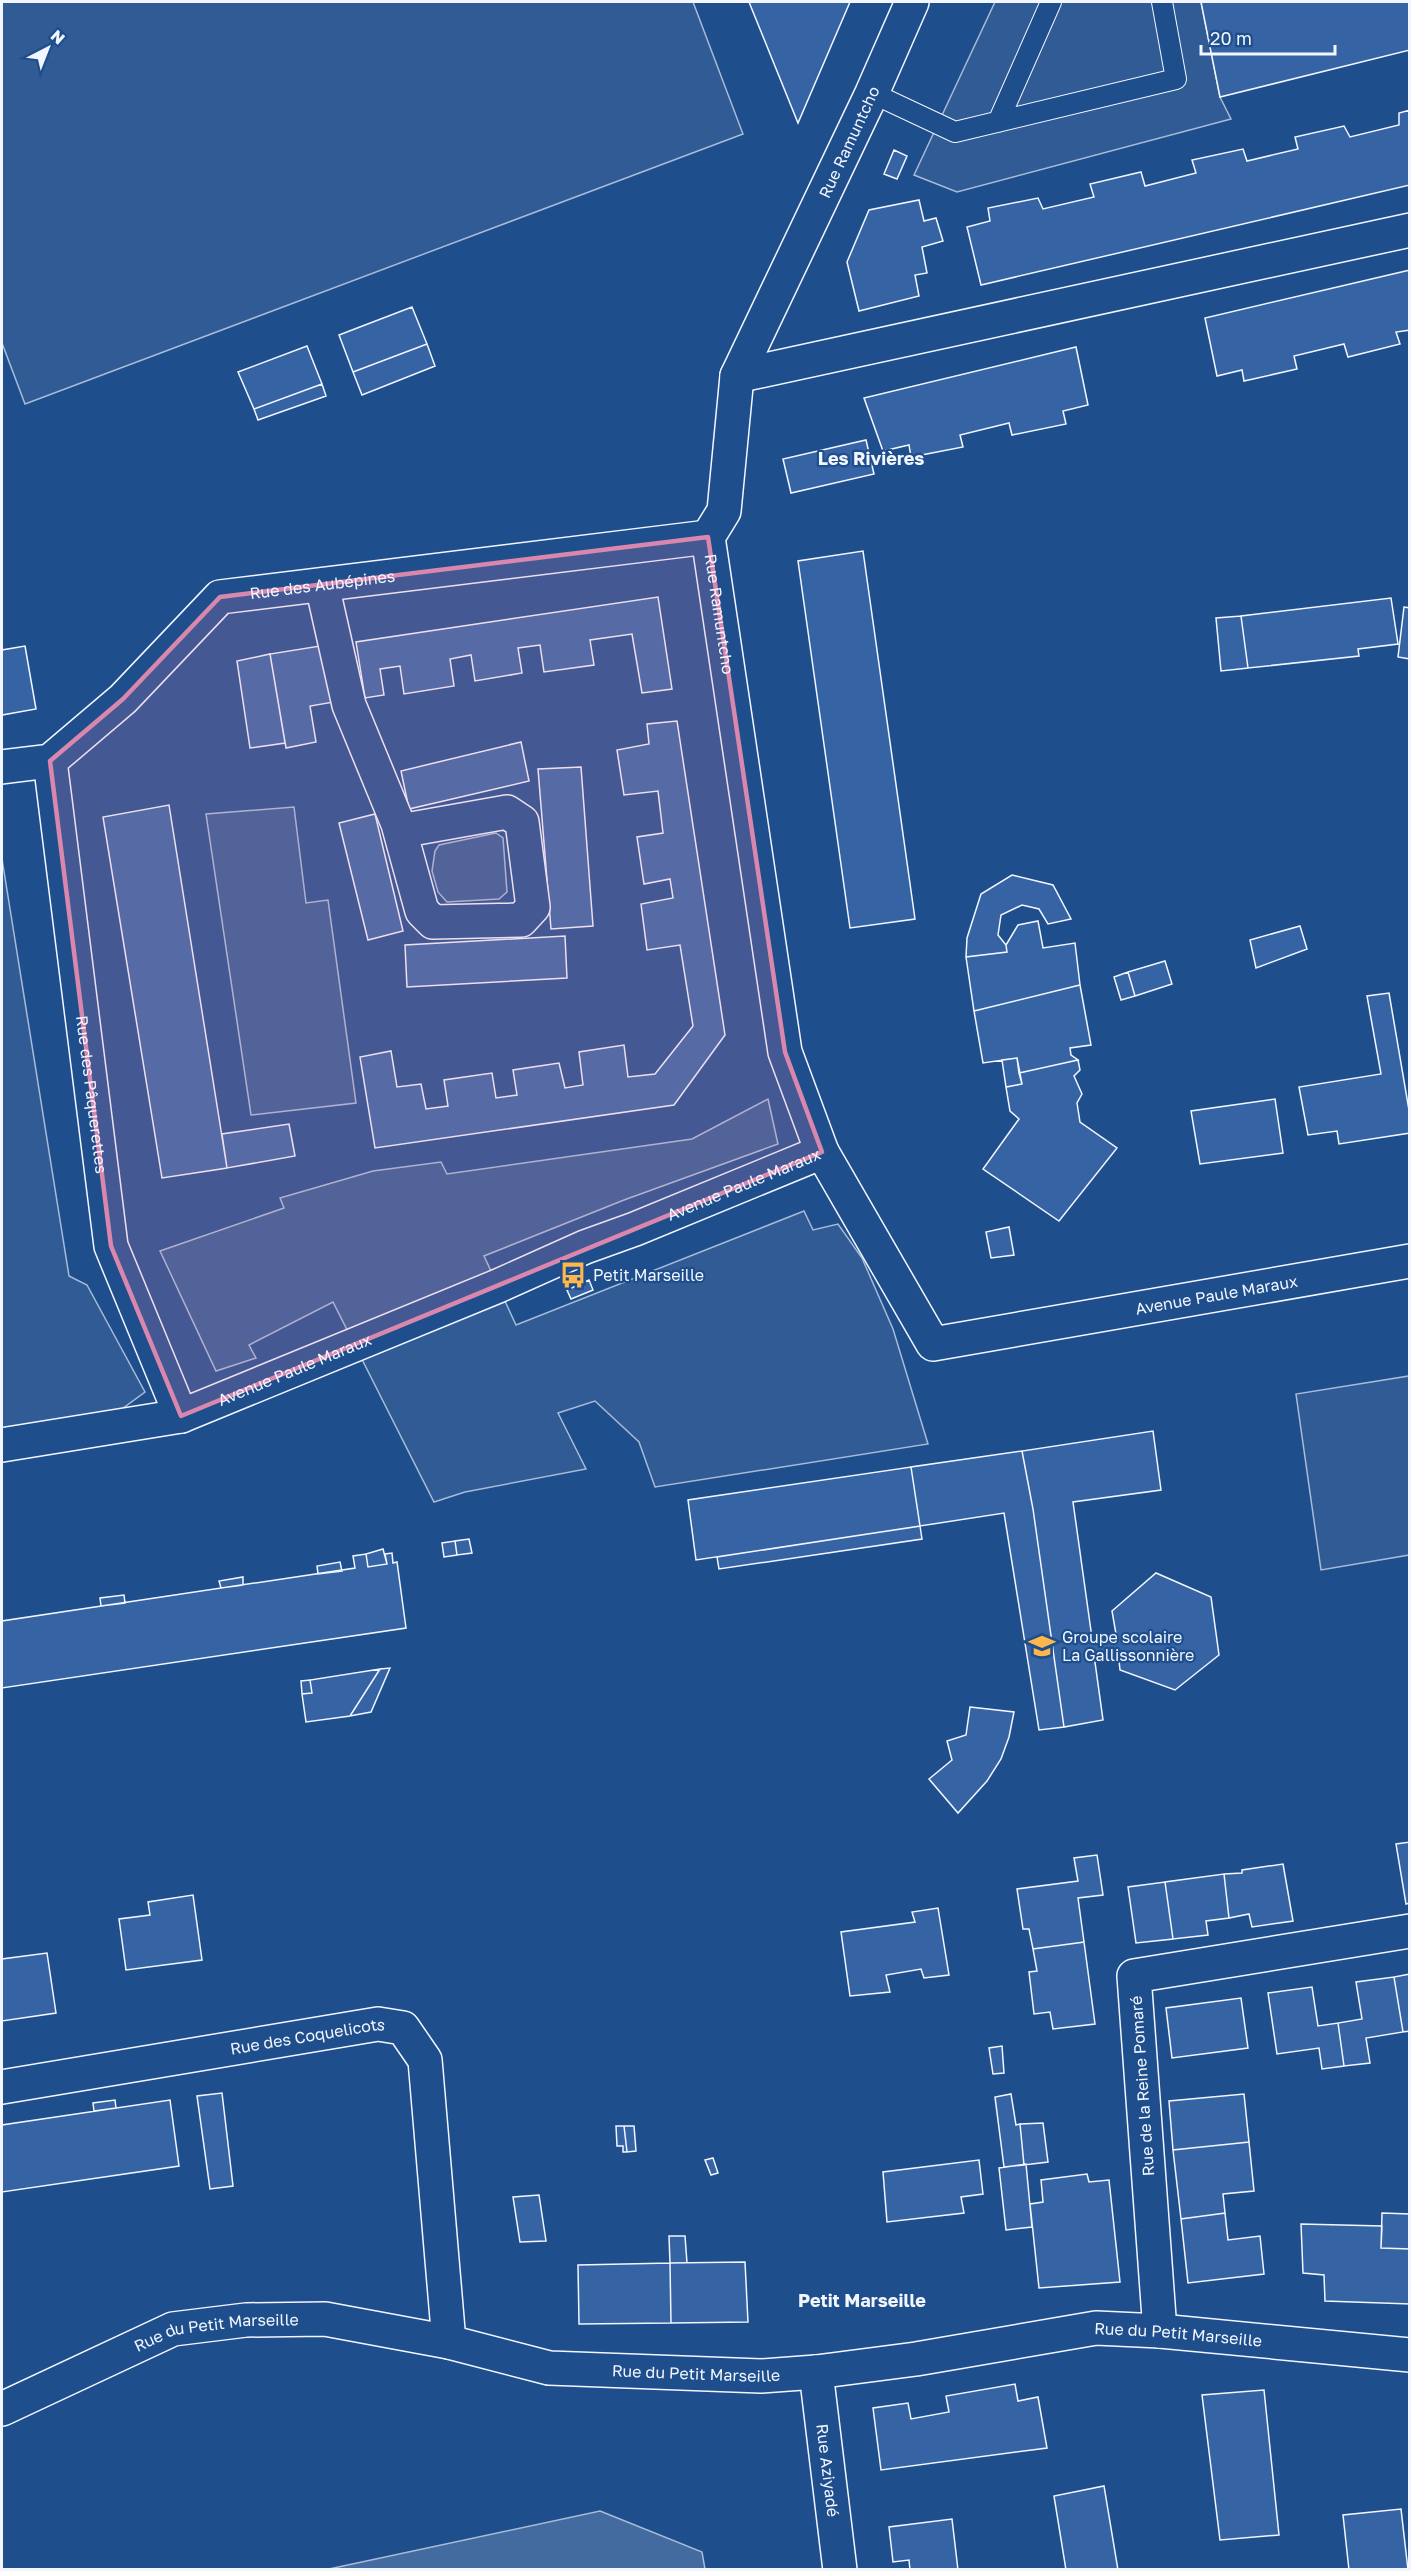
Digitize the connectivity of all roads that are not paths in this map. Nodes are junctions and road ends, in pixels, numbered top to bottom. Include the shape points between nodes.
1 (912, 2) edge
2 (1051, 2) edge
3 (1162, 2) edge
4 (872, 93) junction
5 (998, 122) junction
6 (1410, 230) edge
7 (737, 376) junction
8 (708, 537) junction
9 (322, 585) junction
10 (50, 761) junction
11 (2, 767) edge
12 (400, 831) junction
13 (822, 1152) junction
14 (1410, 1262) edge
15 (181, 1416) junction
16 (2, 1445) edge
17 (1410, 1931) edge
18 (2, 2087) edge
19 (1160, 2331) junction
20 (449, 2342) junction
21 (1410, 2355) edge
22 (816, 2372) junction
23 (2, 2409) edge
24 (840, 2570) edge

1 - 4 street, Rue Ramuntcho
2 - 5 lane
3 - 5 lane via 1176,79
4 - 5 lane via 955,132
4 - 7 street, Rue Ramuntcho
6 - 7 street
7 - 8 street, Rue Ramuntcho via 724,512
8 - 9 street, Rue des Aubépines
8 - 13 street, Rue Ramuntcho via 785,1052
9 - 10 street, Rue des Aubépines via 220,597 123,699
9 - 12 street via 349,705
10 - 11 street
10 - 15 street, Rue des Pâquerettes via 111,1246
12 - 12 street via 422,912 433,922 521,920 533,908 522,822 507,812
13 - 14 street, Avenue Paule Maraux via 933,1344
13 - 15 street, Avenue Paule Maraux
15 - 16 street, Avenue Paule Maraux
17 - 19 street, Rue de la Reine Pomaré via 1134,1977
18 - 20 street, Rue des Coquelicots via 378,2024 403,2028 425,2060
19 - 21 street, Rue du Petit Marseille
19 - 22 street, Rue du Petit Marseille via 1096,2328
20 - 22 street, Rue du Petit Marseille via 549,2368 761,2376
20 - 23 street, Rue du Petit Marseille via 325,2319 246,2320 173,2329
22 - 24 street, Rue Aziyadé

